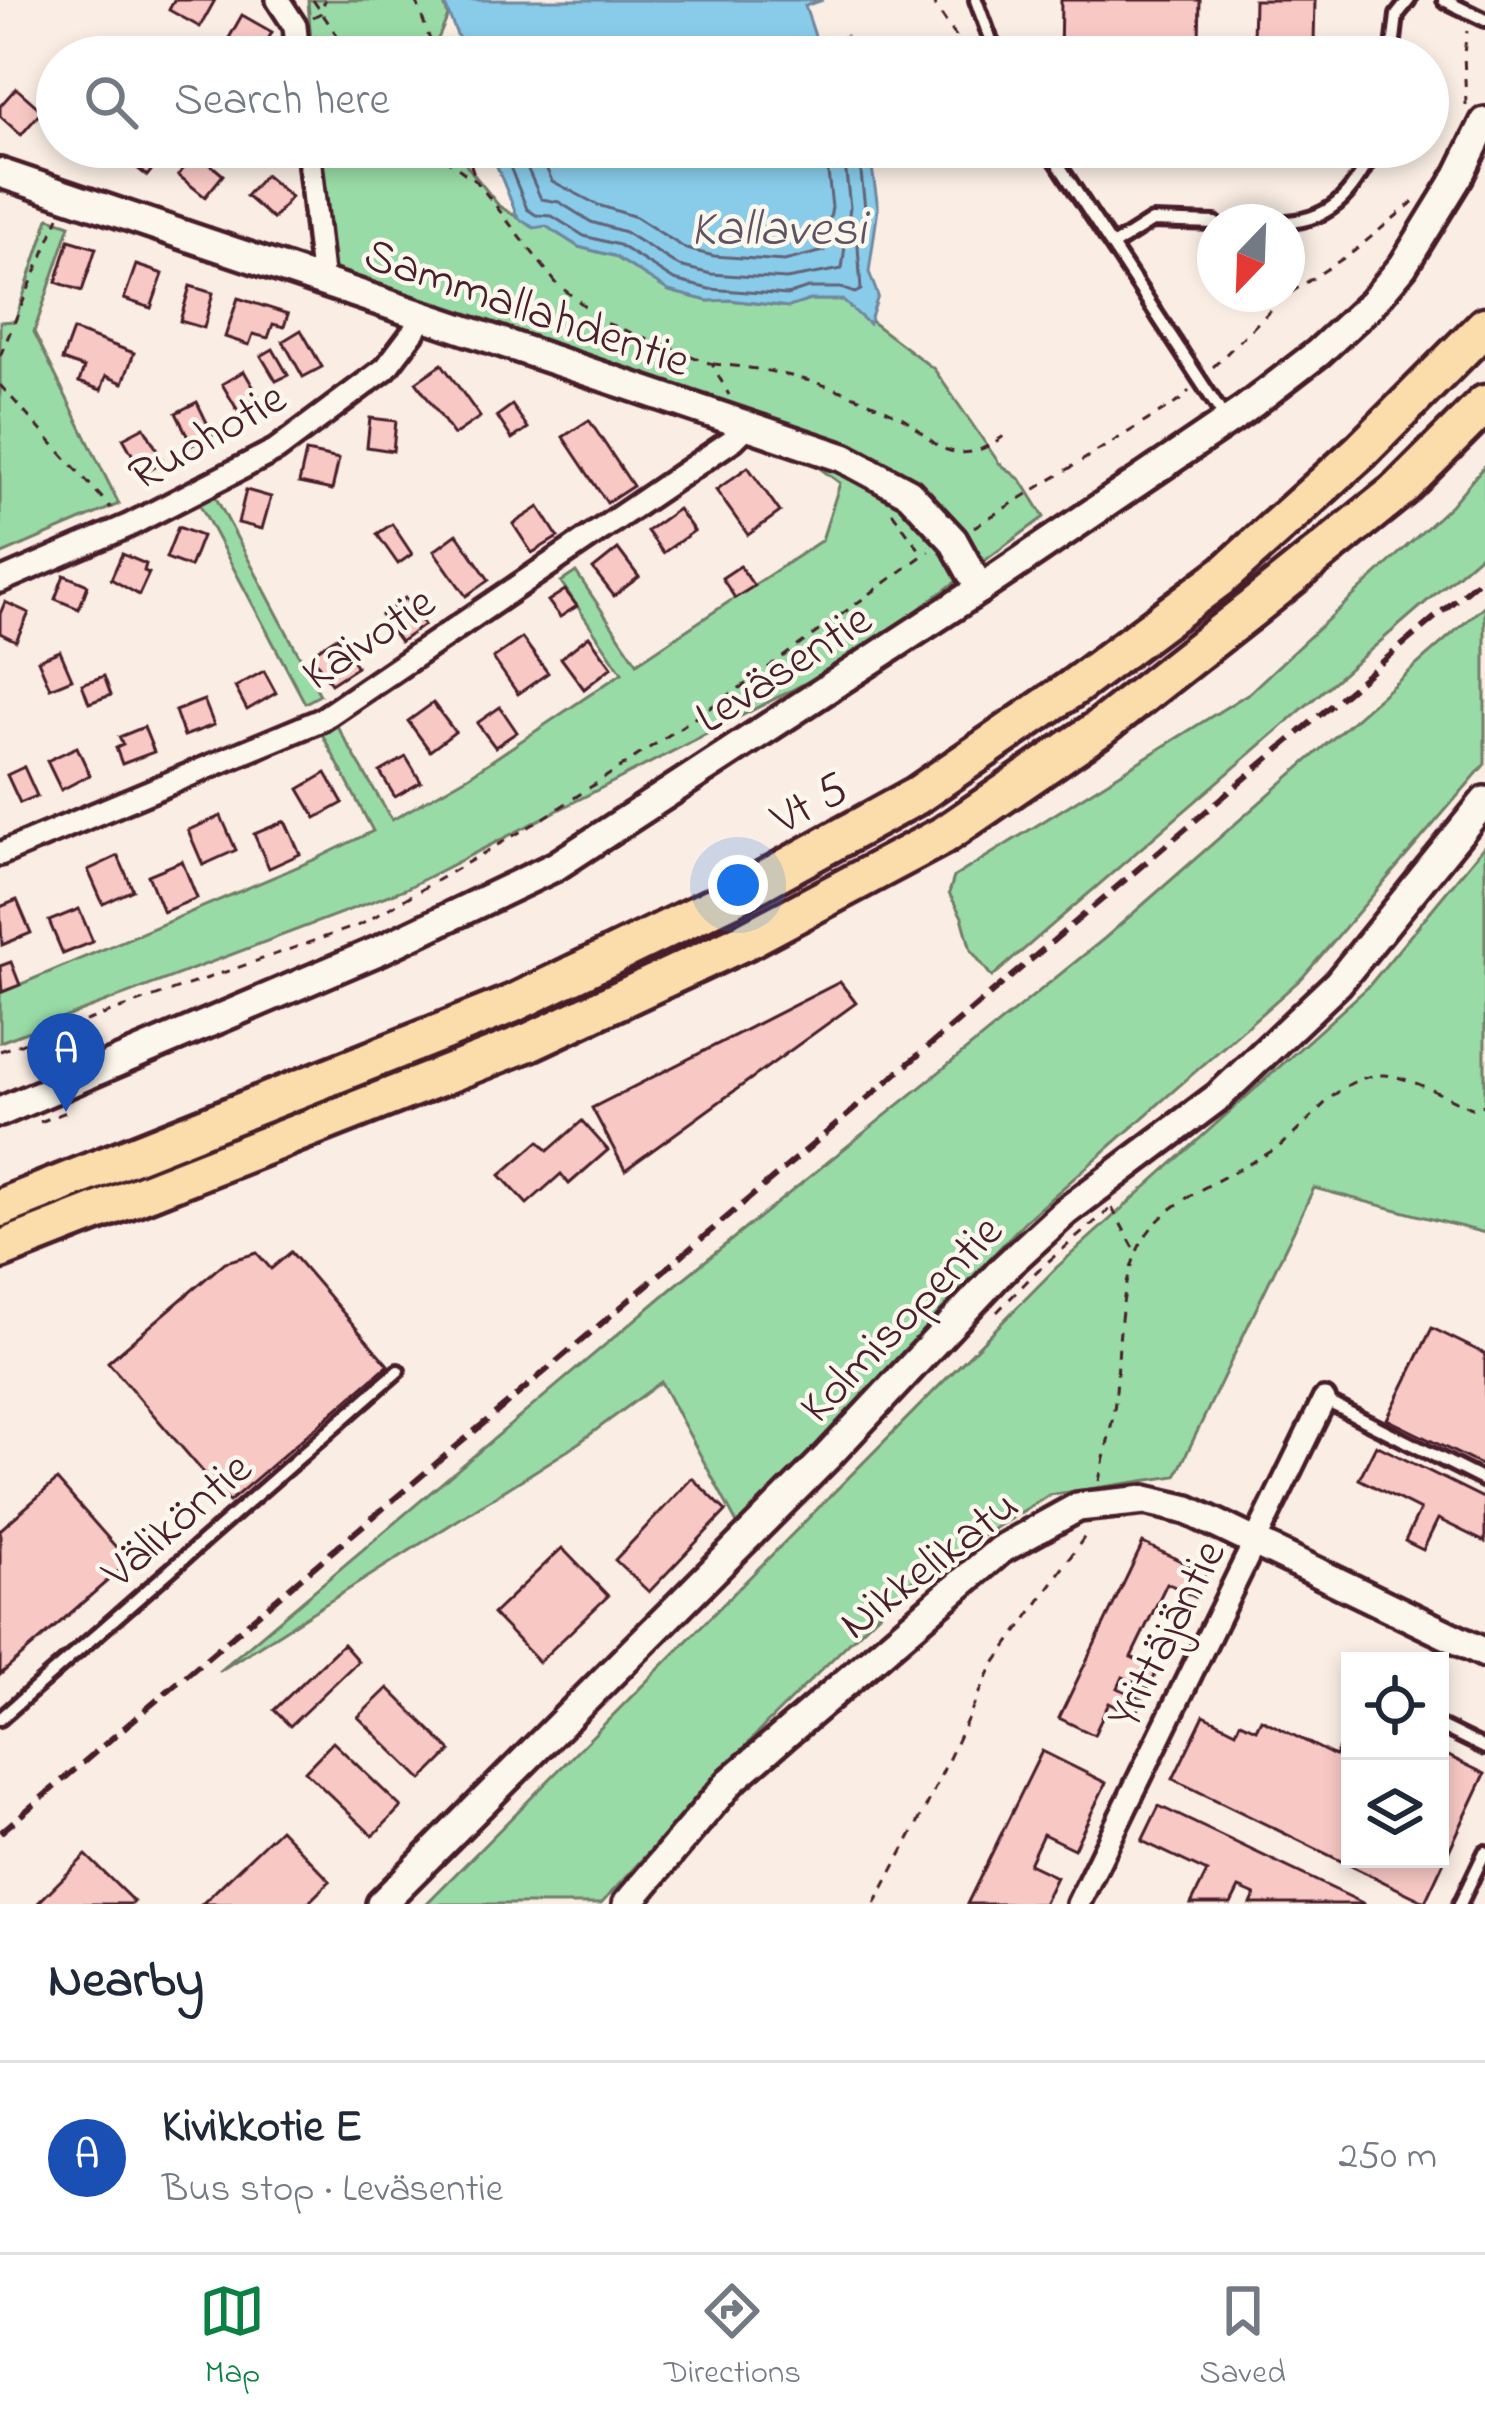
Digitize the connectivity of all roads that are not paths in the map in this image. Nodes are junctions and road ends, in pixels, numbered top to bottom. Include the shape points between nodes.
1 (278, 0) edge
2 (976, 0) edge
3 (1409, 0) edge
4 (1444, 0) edge
5 (1485, 20) edge
6 (296, 36) edge
7 (990, 36) edge
8 (1394, 36) edge
9 (1475, 116) edge
10 (310, 168) edge
11 (1061, 168) edge
12 (1364, 168) edge
13 (0, 173) edge
14 (1305, 218) edge
15 (1197, 222) edge
16 (1114, 245) junction
17 (322, 283) junction
18 (420, 315) junction
19 (1485, 326) edge
20 (1485, 404) edge
21 (1228, 422) junction
22 (747, 426) junction
23 (0, 581) edge
24 (980, 589) junction
25 (1485, 801) edge
26 (0, 854) edge
27 (0, 1112) edge
28 (0, 1208) edge
29 (0, 1250) edge
30 (398, 1371) dead end
31 (1324, 1400) joint
32 (1485, 1481) edge
33 (1257, 1542) junction
34 (1485, 1653) edge
35 (0, 1719) edge
36 (1449, 1730) edge
37 (1485, 1748) edge
38 (1485, 1852) edge
39 (381, 1904) edge
40 (627, 1904) edge
41 (1078, 1904) edge
42 (1460, 1904) edge

1 - 6 street
2 - 7 lane
3 - 8 lane
4 - 5 lane
9 - 21 main road, Leväsentie via 1432,222 1372,303
10 - 17 street
11 - 16 lane
12 - 14 lane via 1344,201
13 - 17 main road, Sammallahdentie
15 - 16 lane via 1152,221
16 - 21 lane
17 - 18 main road, Sammallahdentie
18 - 22 main road, Sammallahdentie
18 - 23 street, Ruohotie via 386,368 276,450
19 - 28 highway, Vt 5 via 1226,573 916,796 512,1004
20 - 29 highway, Vt 5 via 1400,489 1250,610 1100,728 944,835 747,940 529,1042
21 - 24 main road, Leväsentie
22 - 24 main road, Sammallahdentie via 844,458 909,493 953,540
22 - 26 street, Kaivotie via 321,721
24 - 27 main road, Leväsentie via 556,866 424,931
25 - 39 main road, Kolmisopentie via 1338,983 1218,1097 1004,1268
30 - 35 lane, Väliköntie
31 - 32 lane
31 - 33 street, Yrittäjäntie
33 - 34 main road, Nikkelikatu
33 - 40 main road, Nikkelikatu via 1189,1510 1145,1500 1078,1507 1037,1527 731,1781
33 - 41 street, Yrittäjäntie
36 - 37 lane
38 - 42 lane

